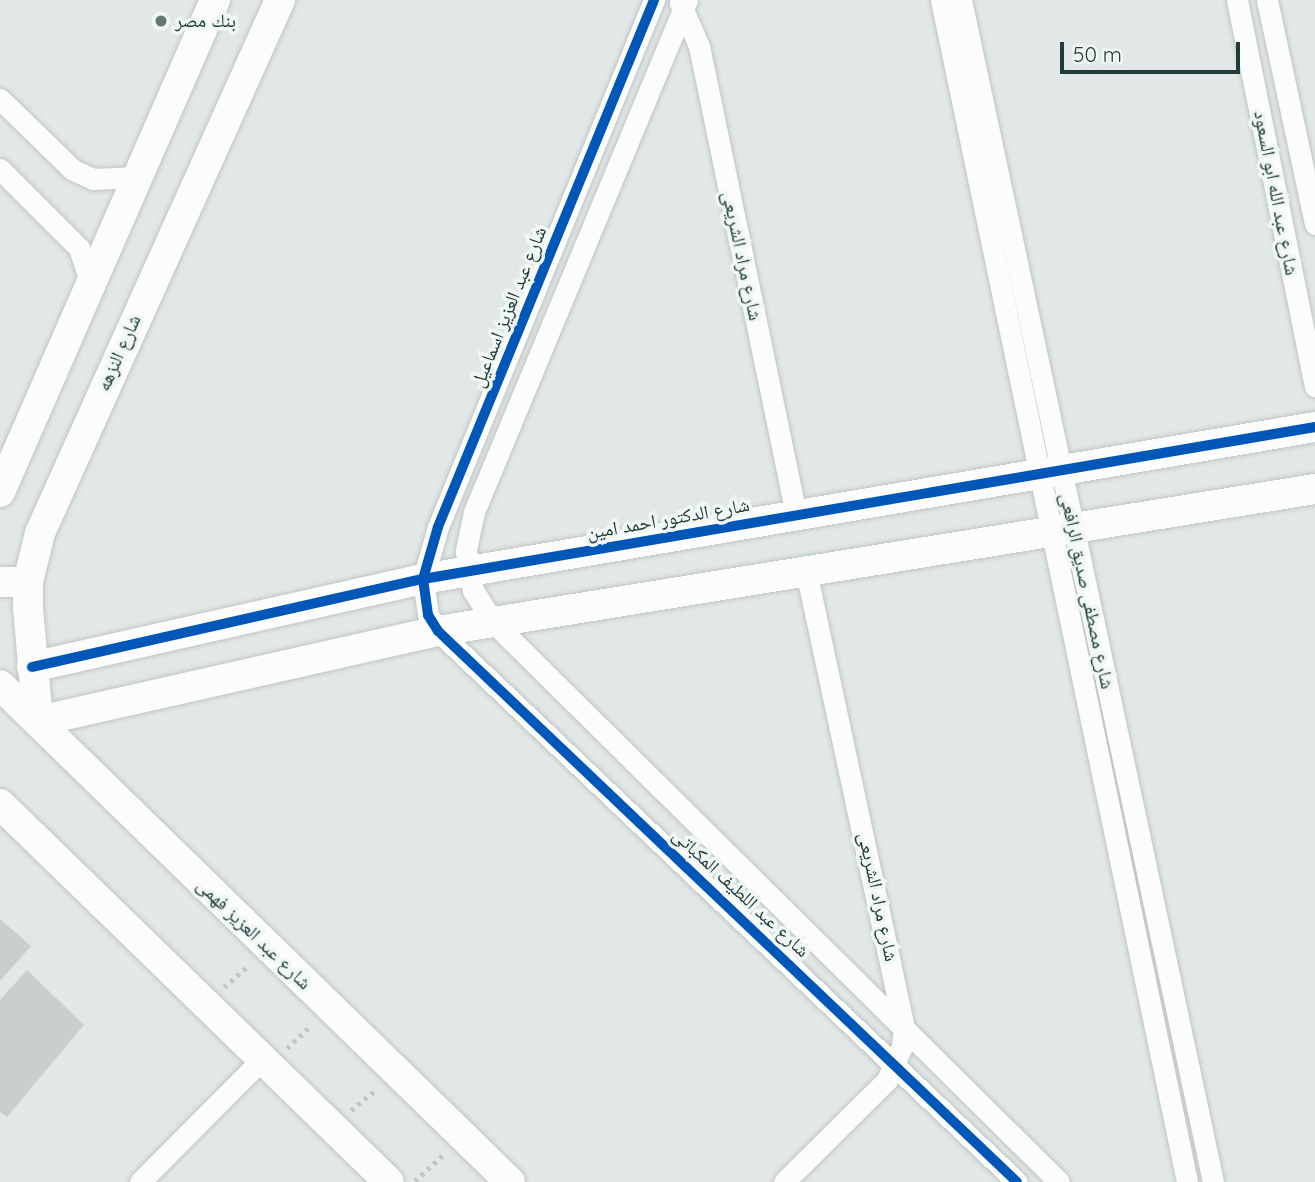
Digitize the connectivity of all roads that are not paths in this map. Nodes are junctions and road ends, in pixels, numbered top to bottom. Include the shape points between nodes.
1 (215, 0) edge
2 (280, 0) edge
3 (654, 0) edge
4 (941, 0) edge
5 (961, 0) edge
6 (1237, 0) edge
7 (1267, 0) edge
8 (683, 3) edge
9 (0, 99) edge
10 (0, 169) edge
11 (138, 177) junction
12 (1315, 224) edge
13 (90, 286) junction
14 (1315, 386) edge
15 (1315, 427) edge
16 (1050, 472) junction
17 (1314, 490) edge
18 (0, 492) edge
19 (796, 515) junction
20 (1062, 530) junction
21 (468, 571) junction
22 (806, 572) junction
23 (423, 579) junction
24 (14, 582) edge
25 (493, 622) junction
26 (438, 631) junction
27 (32, 667) junction
28 (0, 685) edge
29 (37, 722) junction
30 (0, 804) edge
31 (904, 1028) junction
32 (266, 1062) junction
33 (897, 1063) junction
34 (140, 1182) edge
35 (389, 1182) edge
36 (510, 1182) edge
37 (784, 1182) edge
38 (1017, 1182) edge
39 (1059, 1182) edge
40 (1187, 1182) edge
41 (1213, 1182) edge

1 - 11 main road
2 - 24 main road, شارع النزهه
3 - 23 street, شارع عبد العزيز اسماعيل via 447,502
4 - 16 street, شارع مصطفى صديق الرافعى
5 - 16 street, شارع مصطفى صديق الرافعى
6 - 14 street, شارع عبد الله ابو السعود
7 - 12 street, شارع عبد الله ابو السعود
8 - 19 street, شارع مراد الشريعى via 699,46
8 - 21 street via 474,512 466,551
9 - 11 street via 73,170 93,179
10 - 13 street via 79,248
11 - 13 main road
13 - 18 main road
15 - 16 main road, شارع الدكتور احمد امين
16 - 19 main road, شارع الدكتور احمد امين
16 - 20 street, شارع مصطفى صديق الرافعى
17 - 20 main road
19 - 21 main road, شارع الدكتور احمد امين
20 - 22 main road
20 - 40 street, شارع مصطفى صديق الرافعى
20 - 41 street, شارع مصطفى صديق الرافعى
21 - 23 main road, شارع الدكتور احمد امين
21 - 25 street via 473,590
22 - 25 main road
22 - 31 street, شارع مراد الشريعى
23 - 26 street, شارع عبد العزيز اسماعيل via 423,597
23 - 27 main road, شارع الدكتور احمد امين
24 - 27 main road, شارع النزهه
25 - 26 main road
25 - 31 street, شارع عبد اللطيف المكباتى
26 - 29 main road
26 - 33 street, شارع عبد اللطيف المكباتى
27 - 29 main road, شارع النزهه
28 - 29 main road, شارع عبد العزيز فهمى
29 - 36 main road, شارع عبد العزيز فهمى
30 - 32 main road
31 - 33 street, شارع مراد الشريعى
31 - 39 street, شارع عبد اللطيف المكباتى
32 - 34 street
32 - 35 main road
33 - 37 street, شارع مراد الشريعى via 875,1093
33 - 38 street, شارع عبد اللطيف المكباتى

